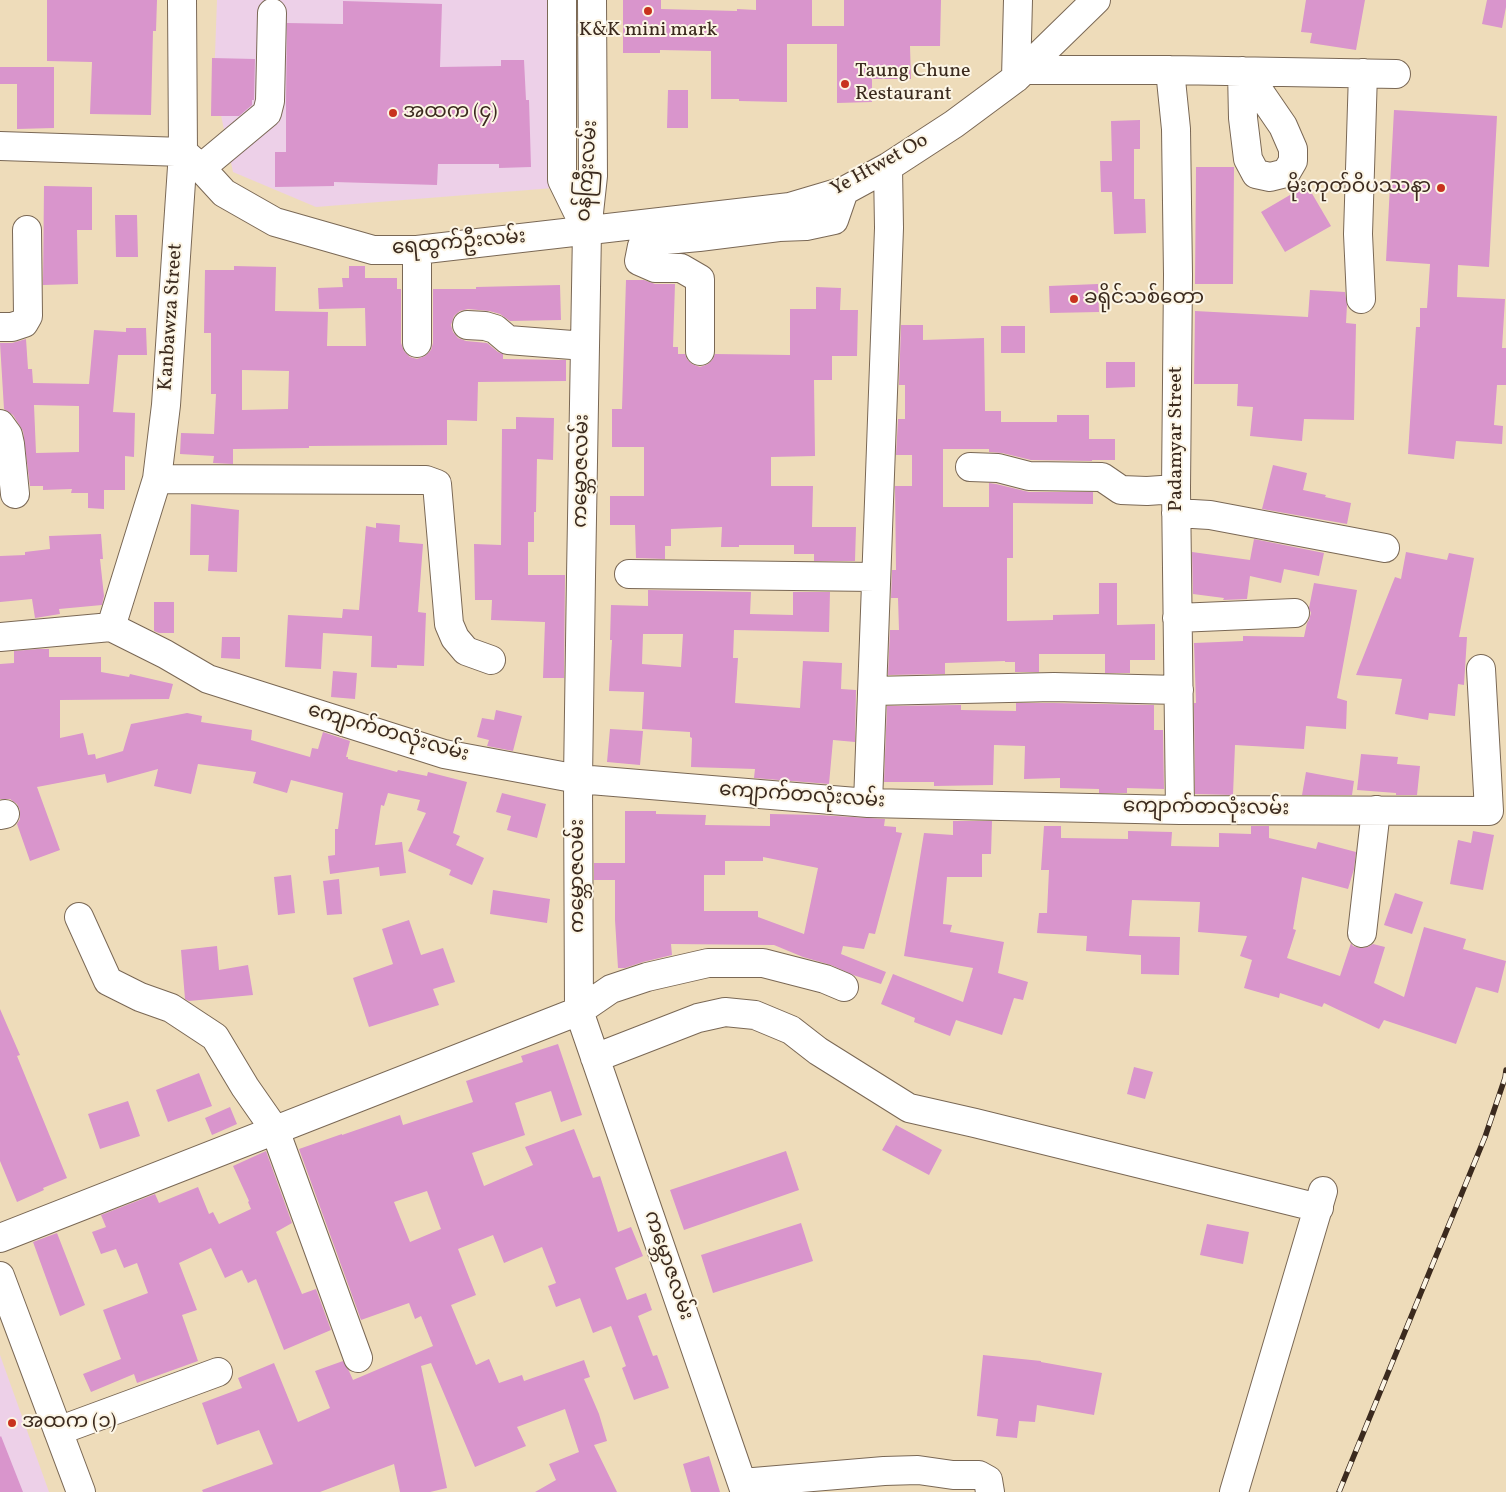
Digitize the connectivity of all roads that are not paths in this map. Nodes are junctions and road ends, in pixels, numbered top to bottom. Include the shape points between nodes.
1 (182, 0) edge
2 (562, 0) edge
3 (592, 0) edge
4 (1018, 0) edge
5 (1096, 0) edge
6 (272, 13) dead end
7 (1170, 70) junction
8 (1363, 73) junction
9 (1020, 74) junction
10 (1396, 74) dead end
11 (0, 146) edge
12 (192, 160) junction
13 (888, 167) junction
14 (844, 191) junction
15 (27, 230) dead end
16 (587, 231) junction
17 (417, 250) junction
18 (1361, 299) dead end
19 (467, 325) dead end
20 (0, 327) edge
21 (418, 343) dead end
22 (585, 346) junction
23 (700, 351) dead end
24 (0, 424) edge
25 (970, 467) dead end
26 (157, 480) junction
27 (15, 494) dead end
28 (1176, 501) junction
29 (1385, 548) dead end
30 (629, 574) dead end
31 (875, 577) junction
32 (1295, 613) dead end
33 (1177, 618) junction
34 (112, 627) junction
35 (0, 637) edge
36 (491, 660) dead end
37 (1481, 669) dead end
38 (1179, 690) junction
39 (872, 691) junction
40 (578, 779) junction
41 (868, 803) junction
42 (1180, 810) junction
43 (1376, 810) junction
44 (78, 917) dead end
45 (1362, 933) dead end
46 (844, 987) dead end
47 (579, 1011) junction
48 (595, 1058) junction
49 (275, 1130) junction
50 (0, 1238) edge
51 (0, 1276) edge
52 (358, 1358) dead end
53 (218, 1372) dead end
54 (58, 1431) junction
55 (743, 1488) edge
56 (81, 1492) edge
57 (990, 1492) edge
58 (1234, 1492) edge

1 - 12 street, Kanbawza Street
2 - 16 street, ဝန်ကြီးလမ်း via 562,180
3 - 16 street, ဝန်ကြီးလမ်း via 593,176
4 - 9 street
5 - 9 street, Ye Htwet Oo
6 - 12 street via 267,113
7 - 8 street
7 - 9 street
7 - 28 street, Padamyar Street via 1177,188
8 - 10 street
8 - 18 street via 1358,234
9 - 13 street, Ye Htwet Oo via 954,124
11 - 12 street
12 - 17 street, ရေထွက်ဦးလမ်း via 224,193 275,222 373,250
12 - 26 street, Kanbawza Street
13 - 14 street, Ye Htwet Oo
13 - 31 street via 889,228
14 - 16 street, Ye Htwet Oo via 790,207
14 - 23 street via 834,220 806,226 666,240 642,246 639,261 655,268 681,268 700,279
15 - 20 street via 28,316 24,323
16 - 17 street, ရေထွက်ဦးလမ်း
16 - 22 street, ကမ္ဘောဇလမ်း
17 - 21 street
19 - 22 street via 495,329 508,340
22 - 40 street, ကမ္ဘောဇလမ်း
24 - 27 street via 10,444
25 - 28 street via 998,468 1030,476 1102,477 1121,490 1147,491
26 - 34 street, Kanbawza Street
26 - 36 street via 426,480 437,484 449,624 466,651
28 - 29 street via 1210,515
28 - 33 street, Padamyar Street
30 - 31 street
31 - 39 street
32 - 33 street
33 - 38 street, Padamyar Street
34 - 35 street
34 - 40 street, ကျောက်တလုံးလမ်း via 208,679 444,754
37 - 43 street, ကျောက်တလုံးလမ်း via 1489,811
38 - 39 street via 1054,687
38 - 42 street, Padamyar Street
39 - 41 street
40 - 41 street, ကျောက်တလုံးလမ်း
40 - 47 street, ကမ္ဘောဇလမ်း
41 - 42 street, ကျောက်တလုံးလမ်း
42 - 43 street, ကျောက်တလုံးလမ်း
43 - 45 street
44 - 49 street via 108,981 140,998 171,1008 215,1037
46 - 47 street via 763,963 708,963 611,989
47 - 48 street, ကမ္ဘောဇလမ်း
47 - 49 street
48 - 55 street, ကမ္ဘောဇလမ်း
48 - 58 street via 698,1018 725,1012 755,1015 791,1030 909,1108 1321,1200
49 - 50 street
49 - 52 street
51 - 54 street
53 - 54 street
54 - 56 street
55 - 57 street via 918,1470 979,1475 988,1480

